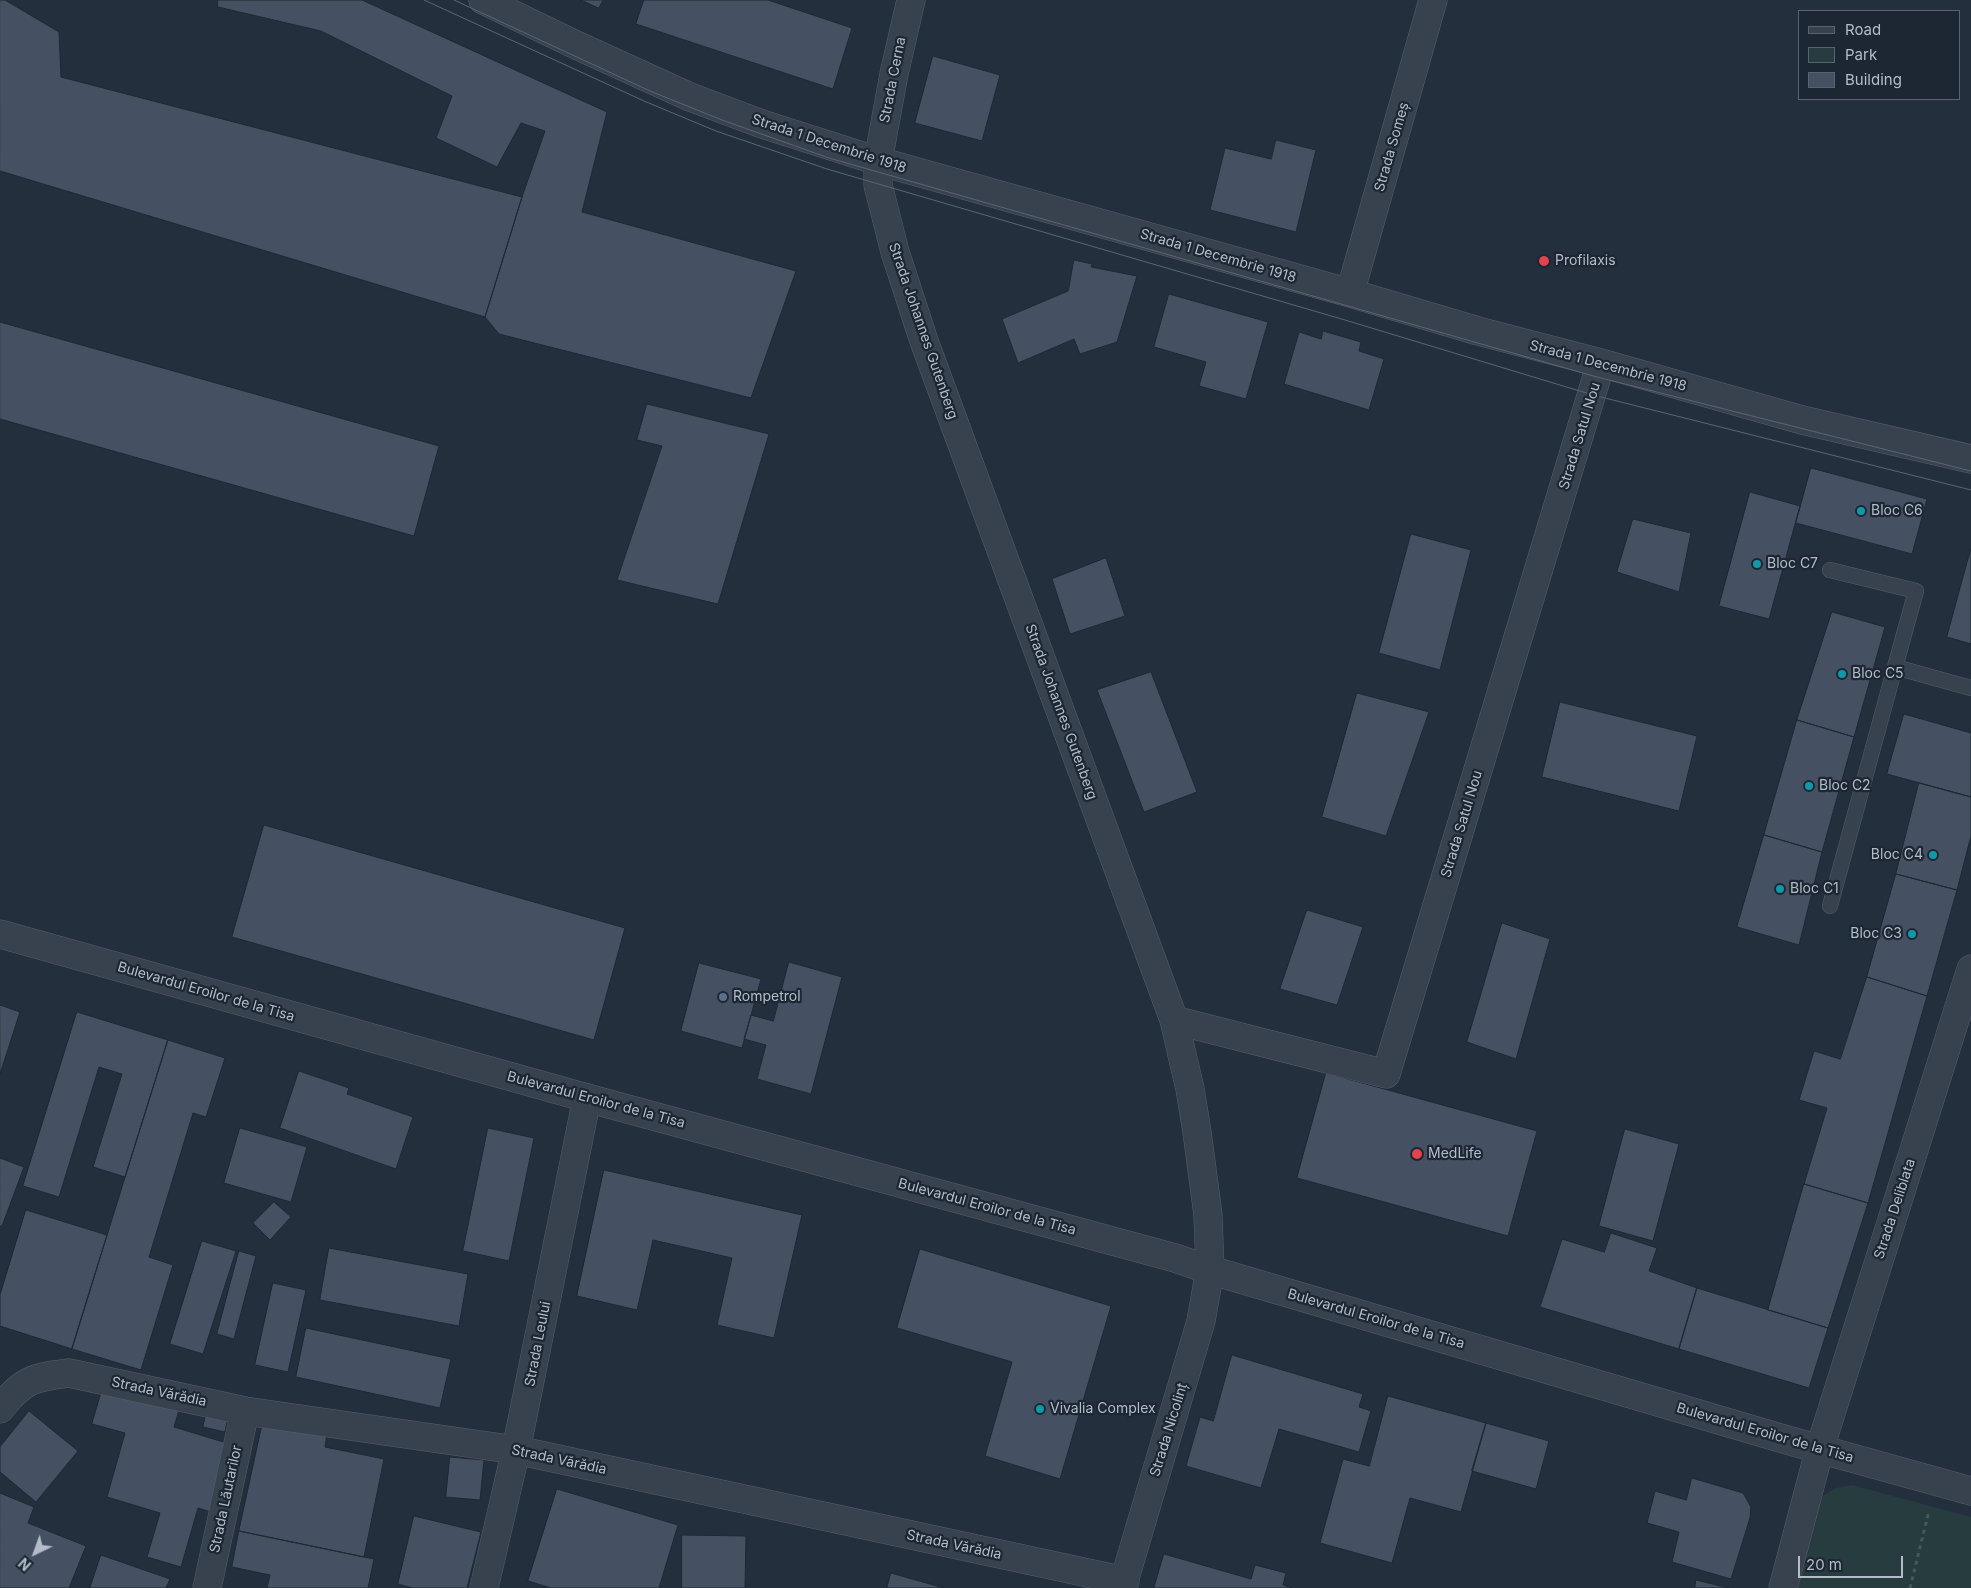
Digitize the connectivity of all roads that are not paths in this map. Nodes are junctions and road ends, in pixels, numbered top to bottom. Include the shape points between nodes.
1 (483, 0) edge
2 (911, 0) edge
3 (1433, 0) edge
4 (878, 161) junction
5 (1350, 293) junction
6 (1601, 363) junction
7 (1971, 459) edge
8 (1830, 570) dead end
9 (1895, 667) junction
10 (1971, 688) edge
11 (1830, 906) dead end
12 (0, 934) edge
13 (1971, 969) edge
14 (1174, 1020) junction
15 (587, 1098) junction
16 (1210, 1270) junction
17 (0, 1409) edge
18 (245, 1411) junction
19 (1820, 1448) junction
20 (516, 1450) junction
21 (1971, 1491) edge
22 (1123, 1584) edge
23 (207, 1588) edge
24 (484, 1588) edge
25 (1783, 1588) edge

1 - 4 street, Strada 1 Decembrie 1918 via 690,97
2 - 4 street, Strada Cerna
3 - 5 street, Strada Someș
4 - 5 street, Strada 1 Decembrie 1918
4 - 14 street, Strada Johannes Gutenberg via 878,185 895,252 924,341
5 - 6 street, Strada 1 Decembrie 1918 via 1478,332
6 - 7 street, Strada 1 Decembrie 1918 via 1802,420
6 - 14 street, Strada Satul Nou via 1386,1074
8 - 9 lane via 1916,591
9 - 10 lane
9 - 11 lane
12 - 15 street, Bulevardul Eroilor de la Tisa
13 - 19 street, Strada Deliblata
14 - 16 street, Strada Johannes Gutenberg via 1197,1132 1208,1215
15 - 16 street, Bulevardul Eroilor de la Tisa
15 - 20 street, Strada Leului
16 - 19 street, Bulevardul Eroilor de la Tisa
16 - 22 street, Strada Nicolinț via 1201,1321
17 - 18 street, Strada Vărădia via 22,1385 40,1377 69,1373
18 - 20 street, Strada Vărădia
18 - 23 street, Strada Lăutarilor
19 - 21 street, Bulevardul Eroilor de la Tisa
19 - 25 street, Strada Deliblata
20 - 22 street, Strada Vărădia
20 - 24 street, Strada Leului

